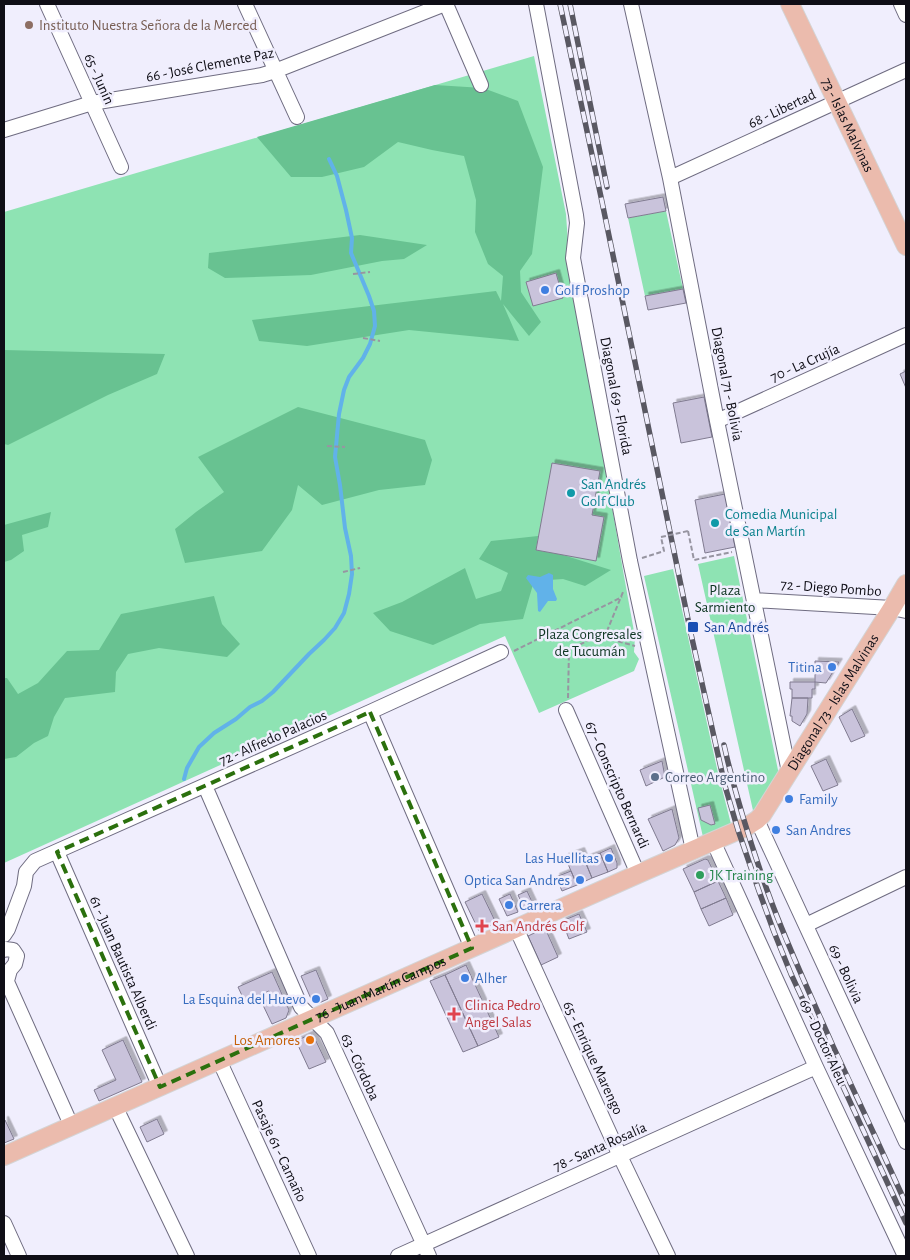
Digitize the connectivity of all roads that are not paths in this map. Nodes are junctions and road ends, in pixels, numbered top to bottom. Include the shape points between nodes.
1 (47, 4) edge
2 (245, 4) edge
3 (445, 4) edge
4 (536, 4) edge
5 (632, 4) edge
6 (790, 4) edge
7 (901, 4) edge
8 (906, 15) edge
9 (906, 70) edge
10 (275, 71) junction
11 (478, 79) dead end
12 (837, 102) junction
13 (92, 103) junction
14 (297, 117) dead end
15 (4, 130) edge
16 (121, 167) dead end
17 (670, 178) junction
18 (906, 246) edge
19 (906, 335) edge
20 (717, 421) junction
21 (906, 584) edge
22 (754, 600) junction
23 (899, 610) edge
24 (501, 652) road end
25 (566, 710) road end
26 (370, 712) junction
27 (789, 772) junction
28 (205, 786) junction
29 (757, 820) junction
30 (713, 841) junction
31 (693, 850) junction
32 (58, 852) junction
33 (638, 874) junction
34 (906, 877) edge
35 (806, 925) junction
36 (516, 928) junction
37 (4, 935) edge
38 (472, 948) junction
39 (4, 950) edge
40 (5, 978) edge
41 (313, 1019) junction
42 (219, 1060) junction
43 (816, 1068) junction
44 (160, 1087) junction
45 (115, 1106) junction
46 (72, 1126) junction
47 (906, 1139) edge
48 (4, 1156) edge
49 (620, 1156) junction
50 (4, 1223) edge
51 (427, 1250) edge
52 (19, 1256) edge
53 (186, 1256) edge
54 (309, 1256) edge
55 (398, 1256) edge
56 (668, 1256) edge
57 (904, 1256) edge

1 - 13 street, 65 - Junín
2 - 10 street
3 - 10 street, 66 - José Clemente Paz
3 - 11 street
4 - 31 street, Diagonal 69 - Florida via 576,215 573,258 630,561
5 - 17 street, Diagonal 71 - Bolivia
6 - 12 main road, 73 - Islas Malvinas
7 - 8 street
9 - 12 street, 68 - Libertad
10 - 13 street, 66 - José Clemente Paz
10 - 14 street
12 - 17 street, 68 - Libertad
12 - 18 main road, 73 - Islas Malvinas
13 - 15 street, 66 - José Clemente Paz
13 - 16 street, 65 - Junín
17 - 20 street, Diagonal 71 - Bolivia
19 - 20 street, 70 - La Crujía
20 - 22 street, Diagonal 71 - Bolivia
21 - 23 main road, Diagonal 73 - Islas Malvinas
22 - 23 street, 72 - Diego Pombo
22 - 27 street, Diagonal 71 - Bolivia
23 - 27 main road, Diagonal 73 - Islas Malvinas
24 - 26 street, 72 - Alfredo Palacios
25 - 33 street, 67 - Conscripto Bernardi
26 - 28 street, 72 - Alfredo Palacios
26 - 38 street
27 - 29 main road, Diagonal 73 - Islas Malvinas
28 - 32 street, 72 - Alfredo Palacios
28 - 41 street, 63 - Córdoba via 301,1007
29 - 30 main road, 76 - Juan Martín Campos
29 - 35 street, 69 - Bolivia
30 - 31 main road, 76 - Juan Martín Campos
30 - 43 street, 69 - Doctor Aleu
31 - 33 main road, 76 - Juan Martín Campos
32 - 37 street, 72 - Alfredo Palacios via 35,861 26,872 24,886
32 - 44 street, 61 - Juan Bautista Alberdi
33 - 36 main road, 76 - Juan Martín Campos
34 - 35 street
35 - 47 street, 69 - Bolivia
36 - 38 main road, 76 - Juan Martín Campos
36 - 49 street, 65 - Enrique Marengo
38 - 41 main road, 76 - Juan Martín Campos
39 - 40 street via 13,950 17,956
40 - 46 street
41 - 42 main road, 76 - Juan Martín Campos
41 - 51 street, 63 - Córdoba via 326,1033
42 - 44 main road, 76 - Juan Martín Campos
42 - 54 street, Pasaje 61 - Camaño
43 - 49 street, 78 - Santa Rosalía
43 - 57 street, 69 - Doctor Aleu
44 - 45 main road, 76 - Juan Martín Campos
45 - 46 main road, 76 - Juan Martín Campos
45 - 53 street
46 - 48 main road, 76 - Juan Martín Campos
49 - 51 street, 78 - Santa Rosalía
49 - 56 street, 65 - Enrique Marengo
50 - 52 street
51 - 55 street, 78 - Santa Rosalía

